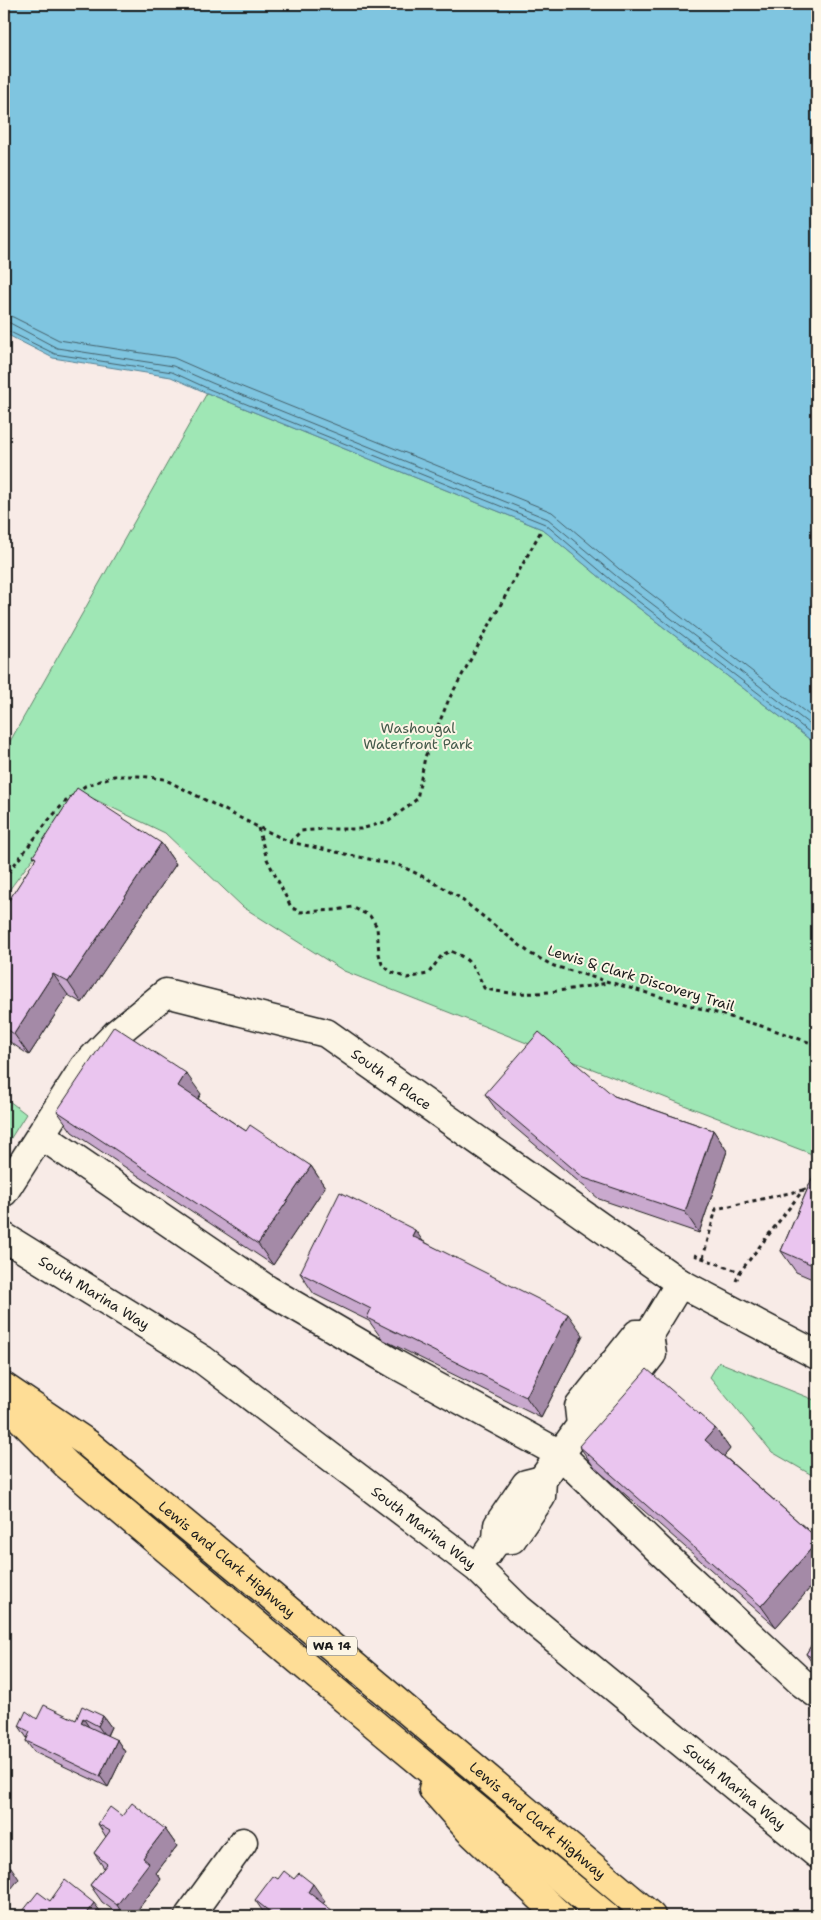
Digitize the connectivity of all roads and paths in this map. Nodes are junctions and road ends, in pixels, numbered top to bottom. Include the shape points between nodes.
1 (542, 528) dead end
2 (258, 828) junction
3 (290, 842) junction
4 (4, 878) edge
5 (609, 983) junction
6 (817, 1045) edge
7 (40, 1135) junction
8 (817, 1184) edge
9 (803, 1190) junction
10 (4, 1192) edge
11 (4, 1237) edge
12 (703, 1258) dead end
13 (680, 1283) junction
14 (724, 1306) junction
15 (817, 1355) edge
16 (4, 1387) edge
17 (4, 1402) edge
18 (560, 1454) junction
19 (476, 1568) junction
20 (817, 1694) edge
21 (385, 1733) junction
22 (243, 1842) dead end
23 (817, 1854) edge
24 (189, 1916) edge
25 (560, 1916) edge
26 (606, 1916) edge
27 (651, 1916) edge

1 - 3 path via 449,699 425,757 417,799 389,821 361,829 301,831
2 - 3 path, Lewis & Clark Discovery Trail
2 - 4 path, Lewis & Clark Discovery Trail via 164,778 114,776 85,786 66,802
2 - 5 path via 267,859 291,907 300,912 352,907 370,916 377,927 382,964 391,972 407,978 428,974 442,955 450,951 464,956 484,988 501,994 557,991
3 - 5 path, Lewis & Clark Discovery Trail via 401,866 457,896 531,954 554,966
5 - 6 path, Lewis & Clark Discovery Trail
7 - 10 street
7 - 13 street, South A Place via 84,1067 117,1033 166,993 326,1033
7 - 18 street via 268,1290
8 - 9 path
9 - 12 path via 716,1209
9 - 14 path via 740,1272
11 - 19 street, South Marina Way via 204,1360
13 - 14 street
13 - 18 street via 649,1334 637,1334 579,1406 581,1425
14 - 15 street
16 - 27 highway, Lewis and Clark Highway / WA 14 via 87,1443
17 - 21 highway, WA 14 via 67,1465
18 - 19 street via 542,1480 526,1484 498,1525 497,1540
18 - 20 street via 658,1549
19 - 23 street, South Marina Way via 519,1610
21 - 25 highway via 469,1830
21 - 26 highway, WA 14
22 - 24 street

